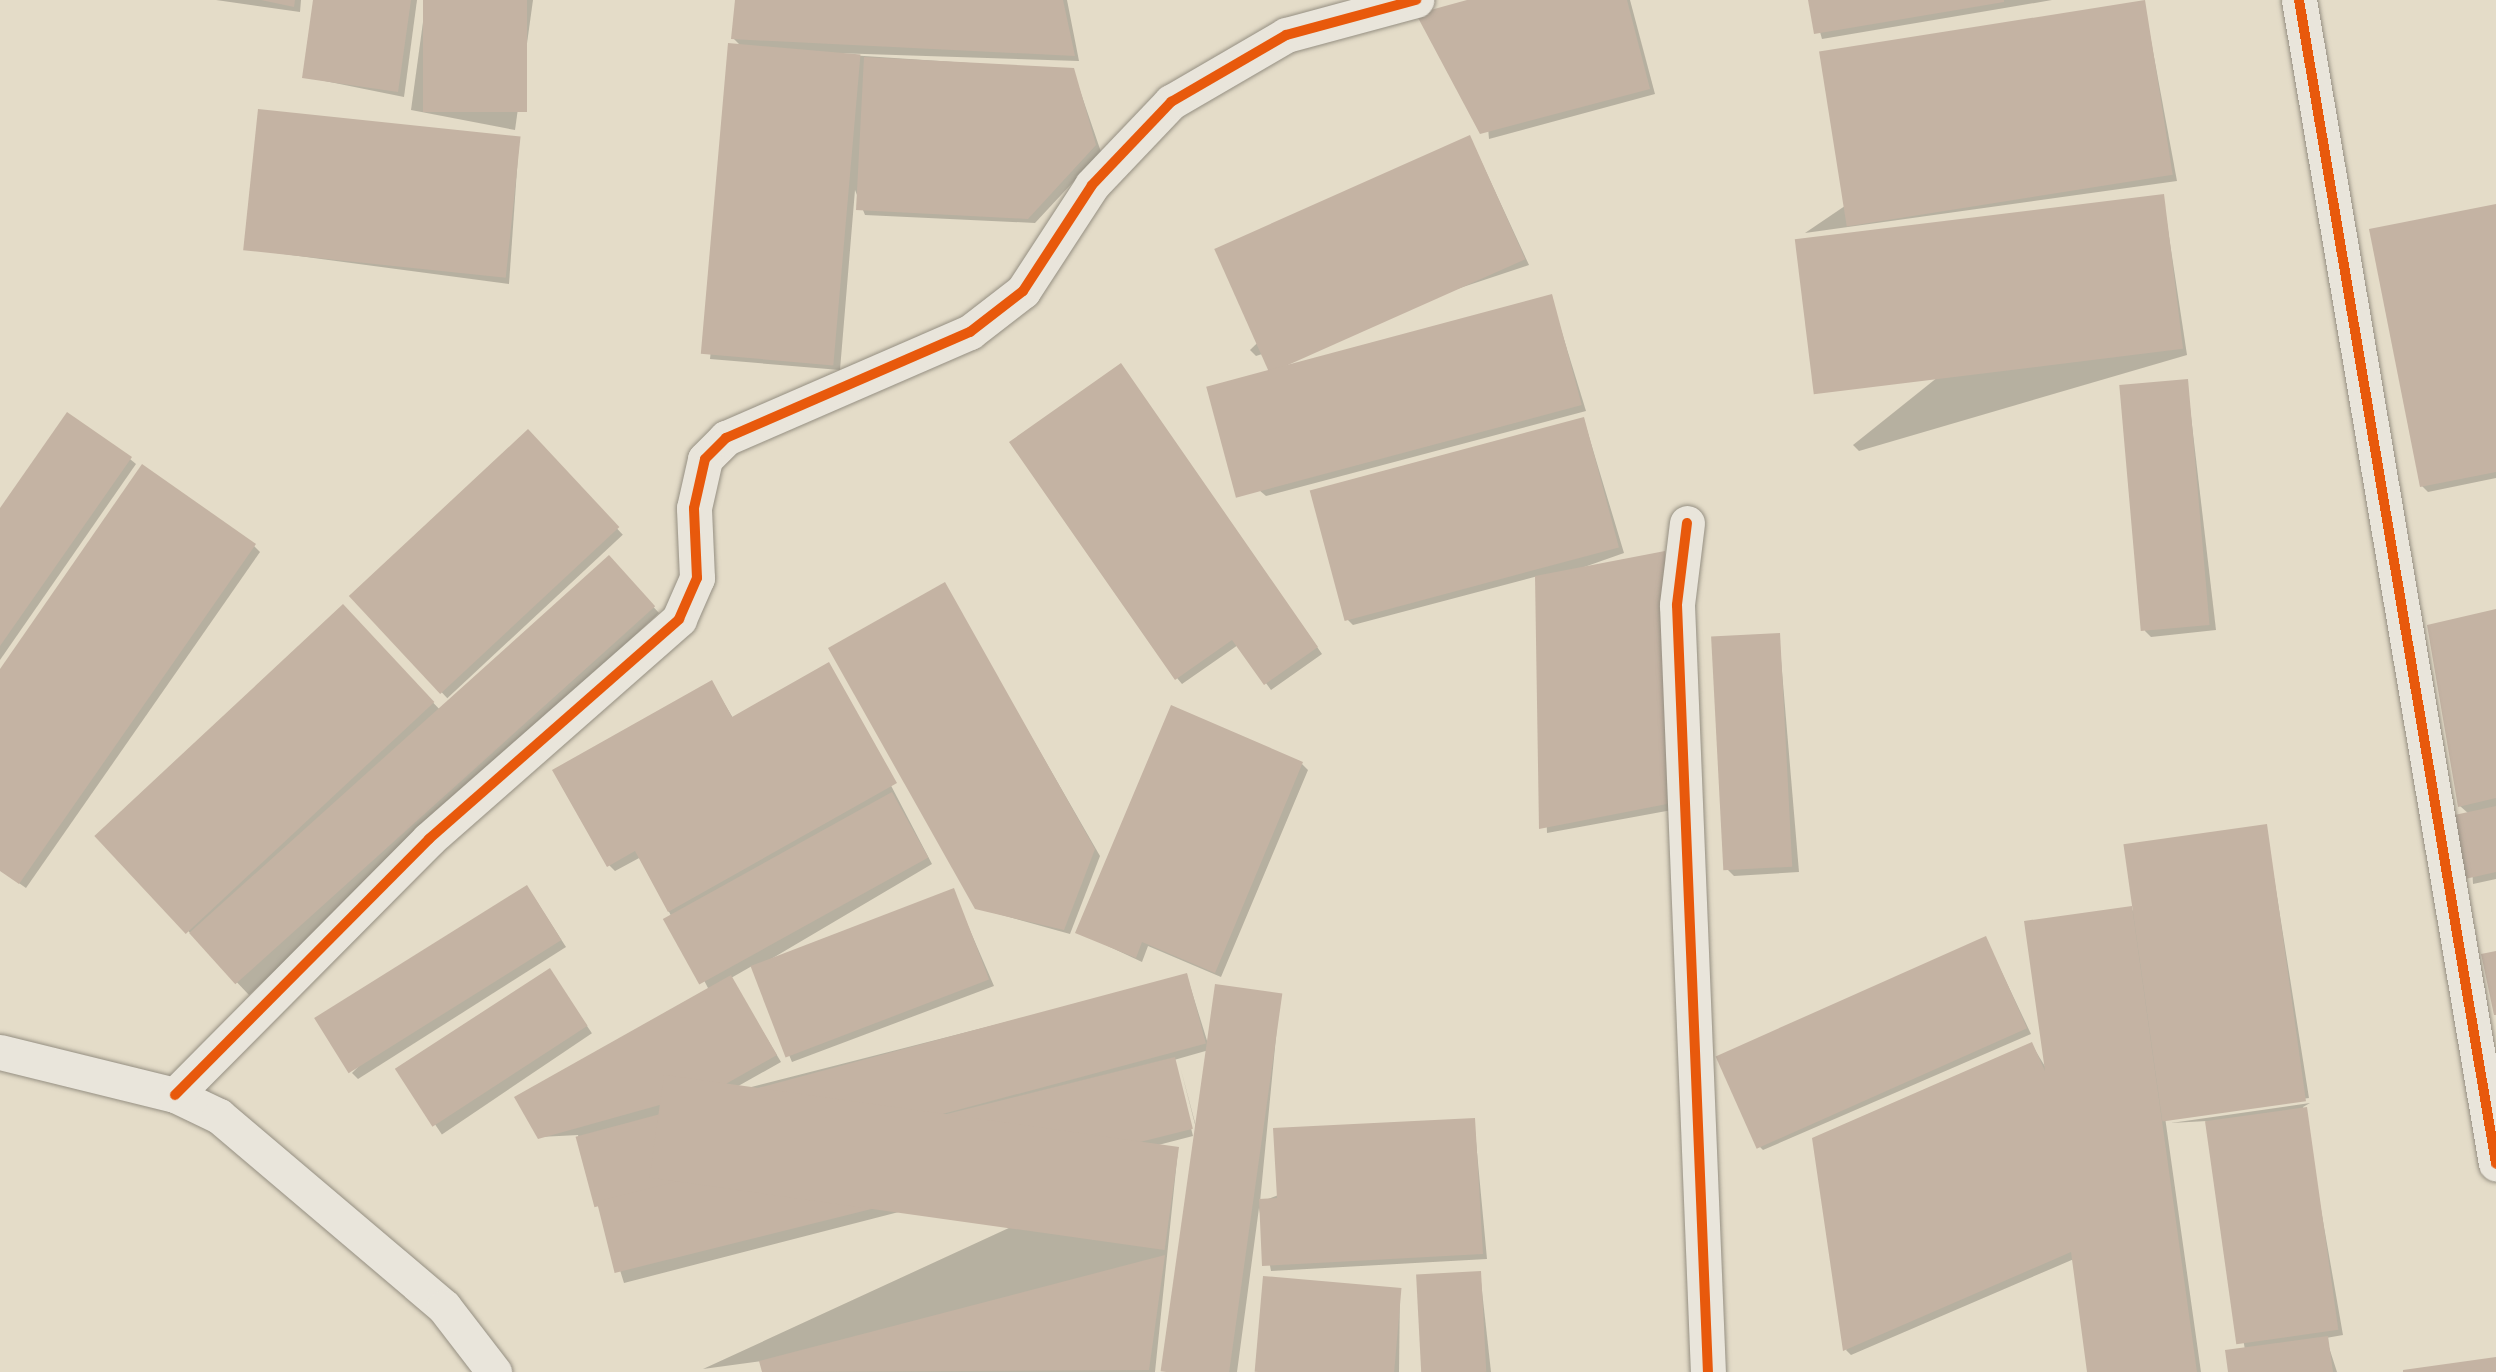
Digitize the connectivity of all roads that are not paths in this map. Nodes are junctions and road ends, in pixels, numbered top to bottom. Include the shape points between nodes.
1 (1416, 0) edge
2 (2299, 0) edge
3 (1687, 523) dead end
4 (0, 1052) edge
5 (175, 1095) junction
6 (2496, 1163) edge
7 (494, 1372) edge
8 (1708, 1372) edge

1 - 5 street via 1286,36 1171,102 1092,185 1023,291 970,332 726,438 705,459 694,508 697,578 680,619 429,839
2 - 6 street
3 - 8 street via 1677,605
4 - 5 street
5 - 7 street via 259,1144 444,1307

